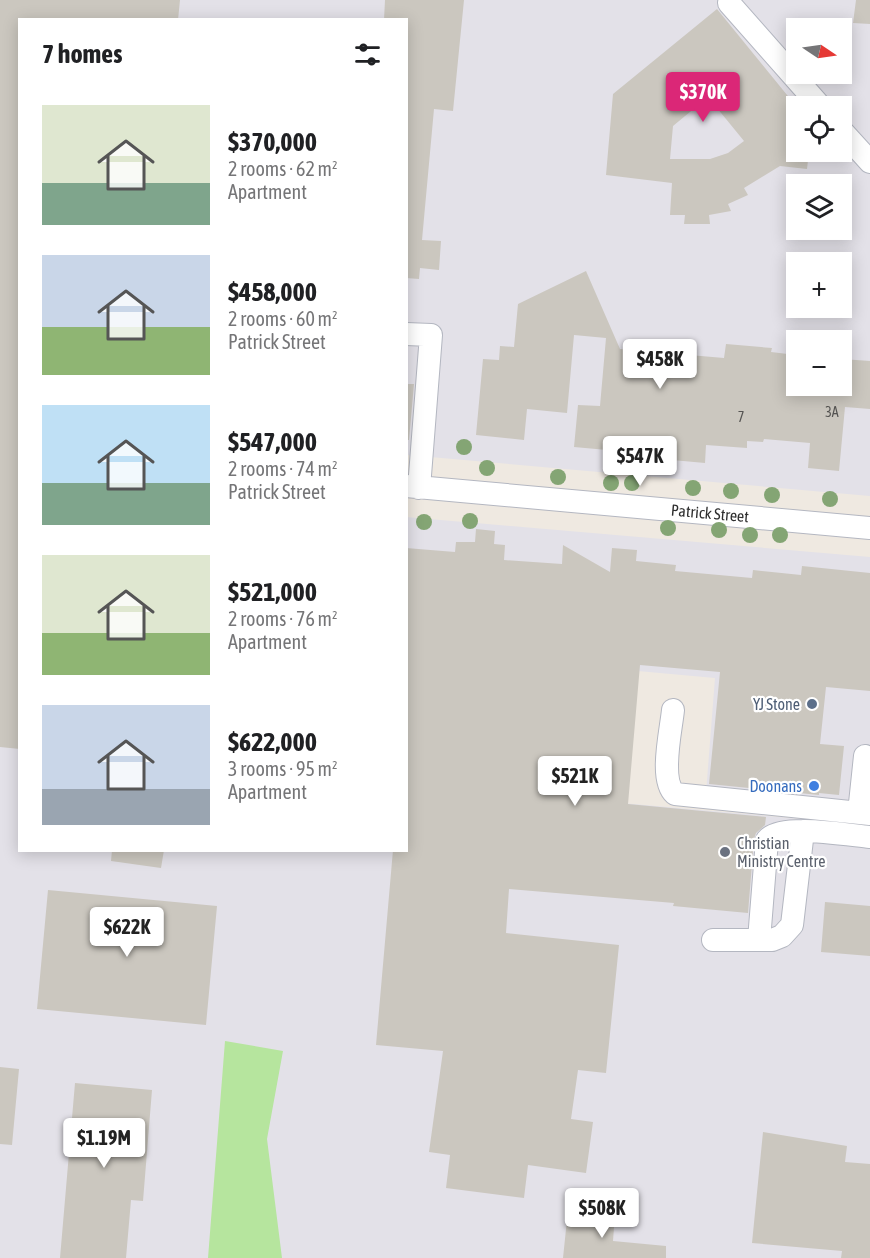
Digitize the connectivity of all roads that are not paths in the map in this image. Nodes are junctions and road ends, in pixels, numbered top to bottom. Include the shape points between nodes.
1 (729, 3) dead end
2 (811, 96) edge
3 (852, 142) edge
4 (870, 162) edge
5 (408, 334) edge
6 (413, 487) edge
7 (870, 528) edge
8 (673, 710) dead end
9 (865, 756) dead end
10 (865, 814) edge
11 (802, 831) junction
12 (870, 837) edge
13 (713, 940) dead end
14 (759, 940) junction

1 - 2 street
3 - 4 street
5 - 6 street via 431,335
6 - 7 street, Patrick Street
8 - 10 street via 666,777 675,794
9 - 10 street
11 - 12 street
11 - 14 street via 792,925 782,936
11 - 14 street via 775,833 767,840
13 - 14 street

